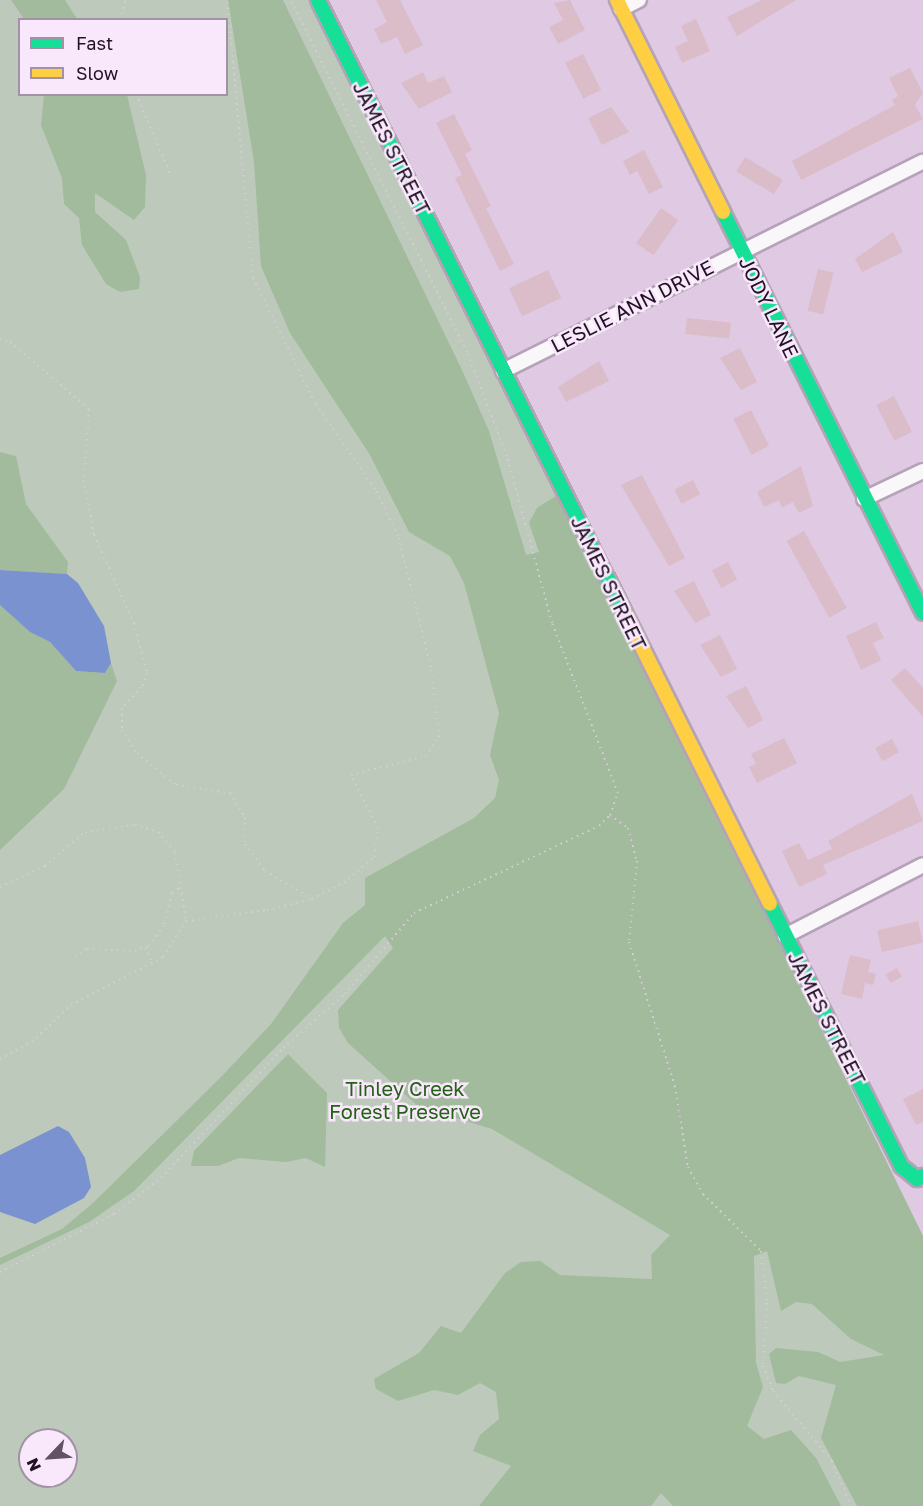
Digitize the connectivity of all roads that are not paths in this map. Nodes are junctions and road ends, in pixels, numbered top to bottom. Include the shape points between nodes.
1 (318, 0) edge
2 (639, 0) edge
3 (619, 4) edge
4 (923, 162) edge
5 (741, 251) junction
6 (503, 371) junction
7 (923, 471) edge
8 (864, 499) junction
9 (923, 613) edge
10 (923, 865) edge
11 (785, 936) junction
12 (923, 1176) edge

1 - 6 street, JAMES STREET
2 - 3 street
3 - 5 street, JODY LANE
4 - 5 street, LESLIE ANN DRIVE
5 - 6 street, LESLIE ANN DRIVE
5 - 8 street, JODY LANE
6 - 11 street, JAMES STREET
7 - 8 street
8 - 9 street, JODY LANE
10 - 11 street
11 - 12 street, JAMES STREET via 901,1166 917,1179

